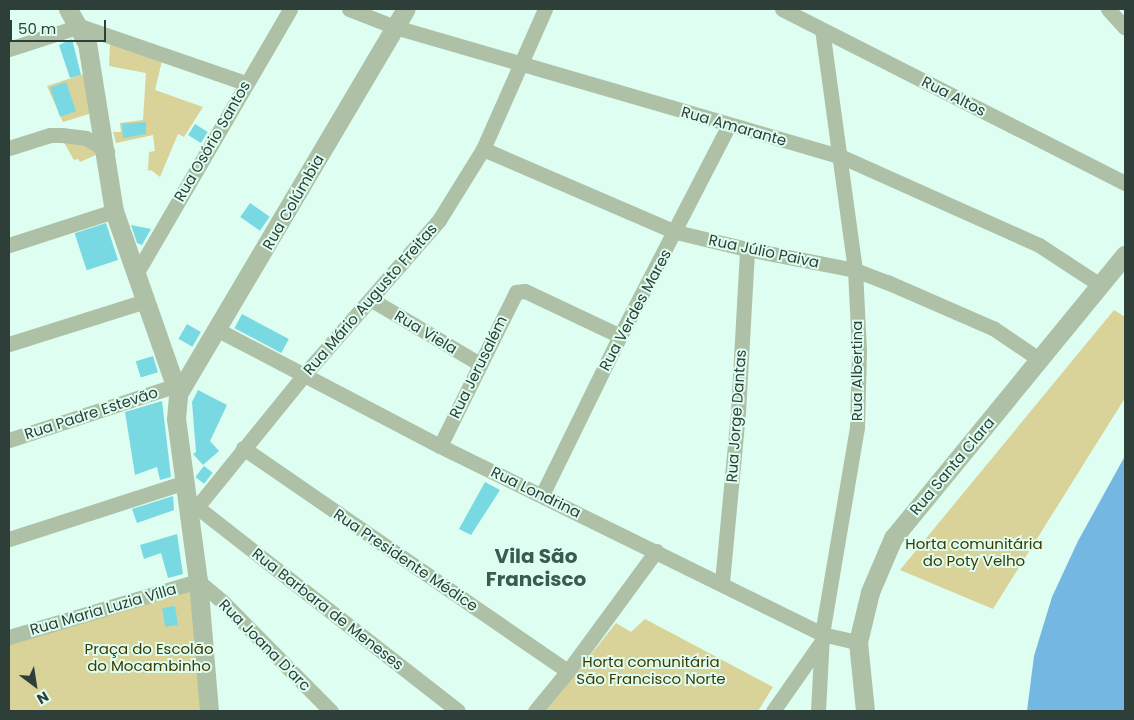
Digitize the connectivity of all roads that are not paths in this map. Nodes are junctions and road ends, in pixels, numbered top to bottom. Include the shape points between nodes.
1 (68, 9) edge
2 (290, 9) edge
3 (349, 9) edge
4 (406, 9) edge
5 (546, 9) edge
6 (782, 9) edge
7 (1108, 9) edge
8 (80, 26) junction
9 (395, 27) junction
10 (1125, 28) edge
11 (822, 30) junction
12 (9, 50) edge
13 (521, 62) junction
14 (246, 83) junction
15 (729, 125) junction
16 (9, 148) edge
17 (107, 150) junction
18 (483, 150) junction
19 (840, 156) junction
20 (1125, 183) edge
21 (114, 211) junction
22 (676, 232) junction
23 (9, 245) edge
24 (747, 249) junction
25 (1125, 255) edge
26 (855, 270) junction
27 (136, 274) junction
28 (1100, 285) junction
29 (372, 300) junction
30 (145, 301) junction
31 (218, 330) junction
32 (620, 336) junction
33 (9, 344) edge
34 (1040, 360) junction
35 (480, 364) junction
36 (303, 376) junction
37 (176, 390) junction
38 (9, 440) edge
39 (440, 446) junction
40 (243, 448) junction
41 (185, 482) junction
42 (542, 495) junction
43 (192, 510) junction
44 (9, 539) edge
45 (656, 551) junction
46 (198, 581) junction
47 (722, 582) junction
48 (9, 637) edge
49 (822, 638) junction
50 (858, 642) junction
51 (568, 671) junction
52 (209, 711) edge
53 (330, 711) edge
54 (458, 711) edge
55 (535, 711) edge
56 (773, 711) edge
57 (818, 711) edge
58 (865, 711) edge

1 - 8 street
2 - 14 street, Rua Osório Santos
3 - 9 street, Rua Amarante
4 - 9 street, Rua Colúmbia
5 - 13 street, Rua Mário Augusto Freitas
6 - 11 street, Rua Altos
7 - 10 street
8 - 12 street
8 - 14 street
8 - 17 street via 87,43
9 - 13 street, Rua Amarante
9 - 31 street, Rua Colúmbia
11 - 19 street, Rua Albertina
11 - 20 street, Rua Altos
13 - 15 street, Rua Amarante
13 - 18 street, Rua Mário Augusto Freitas
14 - 27 street, Rua Osório Santos
15 - 19 street, Rua Amarante
15 - 22 street, Rua Verdes Mares
16 - 17 street via 62,135 86,138
17 - 21 street
18 - 22 street, Rua Júlio Paiva
18 - 29 street, Rua Mário Augusto Freitas via 439,220
19 - 26 street, Rua Albertina
19 - 28 street, Rua Amarante via 1038,245
21 - 23 street
21 - 27 street
22 - 24 street, Rua Júlio Paiva
22 - 32 street, Rua Verdes Mares
24 - 26 street, Rua Júlio Paiva
24 - 47 street, Rua Jorge Dantas via 738,412
25 - 28 street, Rua Santa Clara
26 - 34 street, Rua Júlio Paiva via 984,324
26 - 49 street, Rua Albertina via 859,350 857,426
27 - 30 street
28 - 34 street, Rua Santa Clara
29 - 35 street, Rua Viela
29 - 36 street, Rua Mário Augusto Freitas
30 - 33 street
30 - 37 street
31 - 36 street, Rua Londrina
31 - 37 street, Rua Colúmbia
32 - 35 street, Rua Jerusalém via 519,291
32 - 42 street, Rua Verdes Mares
34 - 50 street, Rua Santa Clara via 893,538 876,573
35 - 39 street, Rua Jerusalém
36 - 39 street, Rua Londrina
36 - 40 street, Rua Mário Augusto Freitas
37 - 38 street, Rua Padre Estevão
37 - 41 street via 176,419
39 - 42 street, Rua Londrina
40 - 43 street, Rua Mário Augusto Freitas
40 - 51 street, Rua Presidente Médice
41 - 43 street
41 - 44 street
42 - 45 street, Rua Londrina
43 - 46 street
43 - 54 street, Rua Barbara de Meneses
45 - 47 street, Rua Londrina
45 - 51 street
46 - 48 street, Rua Maria Luzia Vílla
46 - 52 street
46 - 53 street, Rua Joana D'arc via 222,601
47 - 49 street, Rua Londrina
49 - 50 street, Rua Londrina
49 - 56 street
49 - 57 street, Rua Albertina
50 - 58 street, Rua Santa Clara
51 - 55 street

